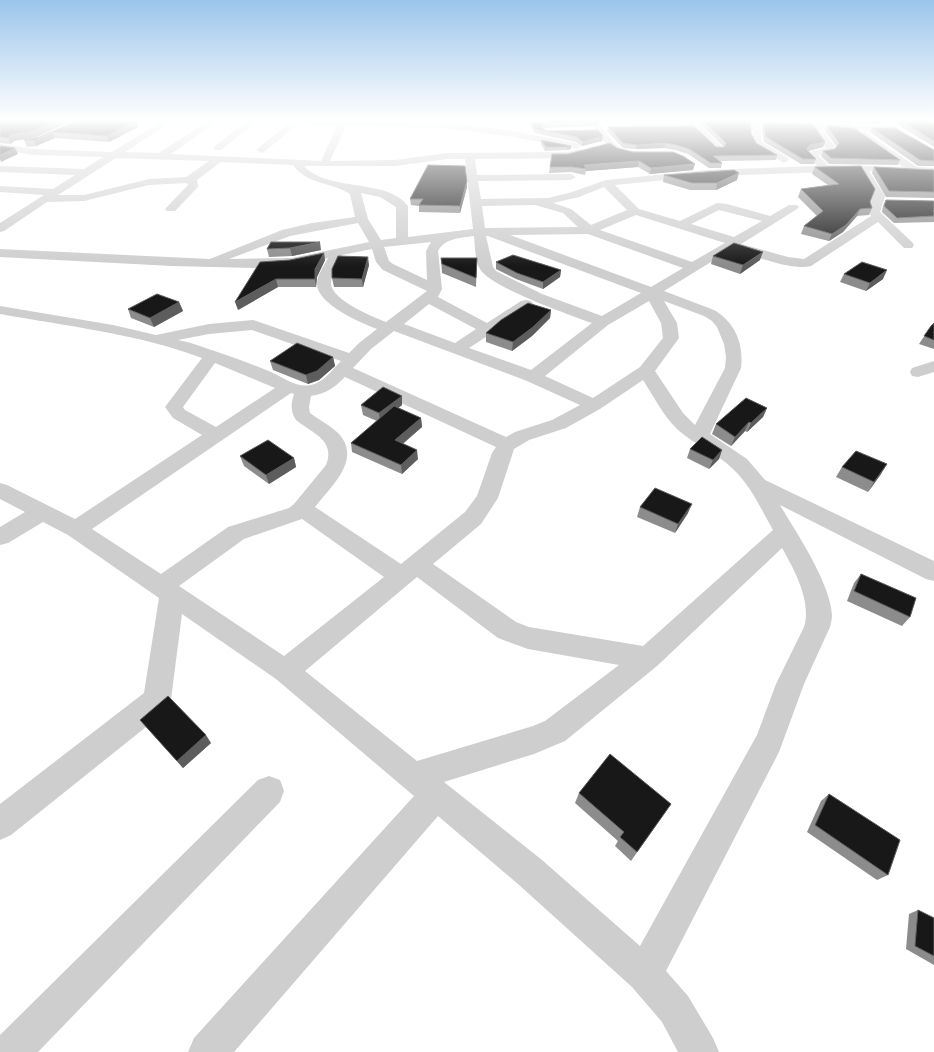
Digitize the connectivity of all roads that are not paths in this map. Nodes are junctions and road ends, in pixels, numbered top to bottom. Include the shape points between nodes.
1 (93, 168) edge
2 (203, 168) edge
3 (300, 168) edge
4 (472, 168) edge
5 (525, 168) edge
6 (544, 168) edge
7 (700, 168) edge
8 (859, 168) edge
9 (862, 168) edge
10 (864, 168) edge
11 (912, 168) edge
12 (0, 169) edge
13 (799, 169) joint
14 (826, 169) joint
15 (916, 171) junction
16 (86, 172) junction
17 (707, 173) junction
18 (931, 175) edge
19 (572, 176) edge
20 (192, 178) junction
21 (473, 178) junction
22 (606, 183) junction
23 (348, 188) junction
24 (0, 189) edge
25 (54, 192) junction
26 (45, 199) junction
27 (878, 201) junction
28 (892, 201) edge
29 (536, 202) junction
30 (476, 203) junction
31 (794, 207) dead end
32 (170, 209) dead end
33 (635, 211) junction
34 (879, 216) junction
35 (362, 219) junction
36 (773, 220) junction
37 (681, 225) junction
38 (0, 228) edge
39 (589, 230) junction
40 (485, 232) junction
41 (448, 237) junction
42 (402, 241) junction
43 (733, 243) junction
44 (377, 244) junction
45 (908, 245) dead end
46 (0, 253) edge
47 (337, 253) junction
48 (548, 254) junction
49 (207, 263) junction
50 (693, 268) junction
51 (651, 292) junction
52 (431, 294) junction
53 (537, 297) junction
54 (0, 310) edge
55 (603, 322) junction
56 (390, 327) junction
57 (488, 329) junction
58 (155, 340) junction
59 (456, 349) junction
60 (212, 356) junction
61 (347, 364) junction
62 (934, 366) edge
63 (646, 371) junction
64 (918, 372) dead end
65 (533, 378) junction
66 (296, 389) junction
67 (594, 405) junction
68 (216, 435) junction
69 (698, 436) junction
70 (507, 445) junction
71 (758, 484) junction
72 (0, 490) edge
73 (302, 509) junction
74 (42, 512) junction
75 (76, 529) junction
76 (785, 532) junction
77 (0, 537) edge
78 (409, 570) junction
79 (934, 572) edge
80 (166, 590) junction
81 (648, 658) junction
82 (285, 672) junction
83 (424, 786) junction
84 (269, 791) dead end
85 (0, 824) edge
86 (646, 974) junction
87 (11, 1052) edge
88 (208, 1052) edge
89 (699, 1052) edge

1 - 16 street
2 - 20 street
3 - 23 street via 310,176
4 - 21 street
5 - 21 street
6 - 19 street
7 - 17 street
8 - 14 street
9 - 27 street via 879,196
10 - 15 street
11 - 15 street
12 - 16 street
13 - 14 street
13 - 17 street
15 - 18 street
16 - 25 street
17 - 22 street
20 - 26 street via 182,181 149,182 90,197
20 - 32 street via 193,186
21 - 30 street
22 - 29 street via 568,197
22 - 33 street
23 - 35 street via 355,192
23 - 42 street via 372,191 402,206
24 - 25 street
25 - 26 street
26 - 38 street
27 - 28 street
27 - 34 street via 874,210
29 - 30 street
29 - 39 street via 567,211
30 - 40 street
31 - 36 street
33 - 37 street
33 - 39 street
34 - 43 street via 806,263 787,261
34 - 45 street
35 - 44 street
35 - 49 street via 286,233
36 - 37 street via 722,206 710,208
36 - 43 street
37 - 43 street
39 - 40 street
39 - 48 street
39 - 50 street
40 - 41 street
40 - 48 street
40 - 53 street via 486,268 497,278
41 - 42 street
41 - 52 street via 438,241 432,251
42 - 44 street
43 - 50 street
44 - 47 street
44 - 52 street via 385,266
46 - 49 street
47 - 49 street via 292,262
47 - 56 street via 323,284 325,291 350,312
48 - 51 street
50 - 51 street
51 - 55 street
51 - 63 street via 670,322 671,338
51 - 69 street via 717,318 726,330 735,354 733,368
52 - 56 street
52 - 57 street
53 - 55 street
53 - 57 street
54 - 58 street via 114,330
55 - 65 street
56 - 59 street
56 - 61 street
57 - 59 street
58 - 60 street via 185,346
58 - 61 street via 209,329 252,325
59 - 65 street
60 - 66 street
60 - 68 street via 174,407 179,414
61 - 66 street via 326,385 316,390
61 - 70 street
62 - 64 street
63 - 67 street
63 - 69 street via 676,417
65 - 67 street
66 - 68 street
66 - 73 street via 302,416 331,437 338,445 339,454 335,467
67 - 70 street via 559,424 522,436
68 - 75 street
69 - 71 street via 732,458
70 - 78 street via 487,498 473,518
71 - 76 street
71 - 79 street
72 - 74 street
73 - 78 street
73 - 80 street via 291,516 236,533
74 - 75 street
74 - 77 street
75 - 80 street
76 - 81 street
76 - 86 street via 803,564 818,602 820,617 817,627 790,684 769,742
78 - 81 street via 506,630 528,638
78 - 82 street
80 - 82 street
80 - 85 street via 157,699 152,706
81 - 83 street via 555,732
82 - 83 street
83 - 86 street via 530,872
83 - 88 street
84 - 87 street
86 - 89 street via 674,1009

